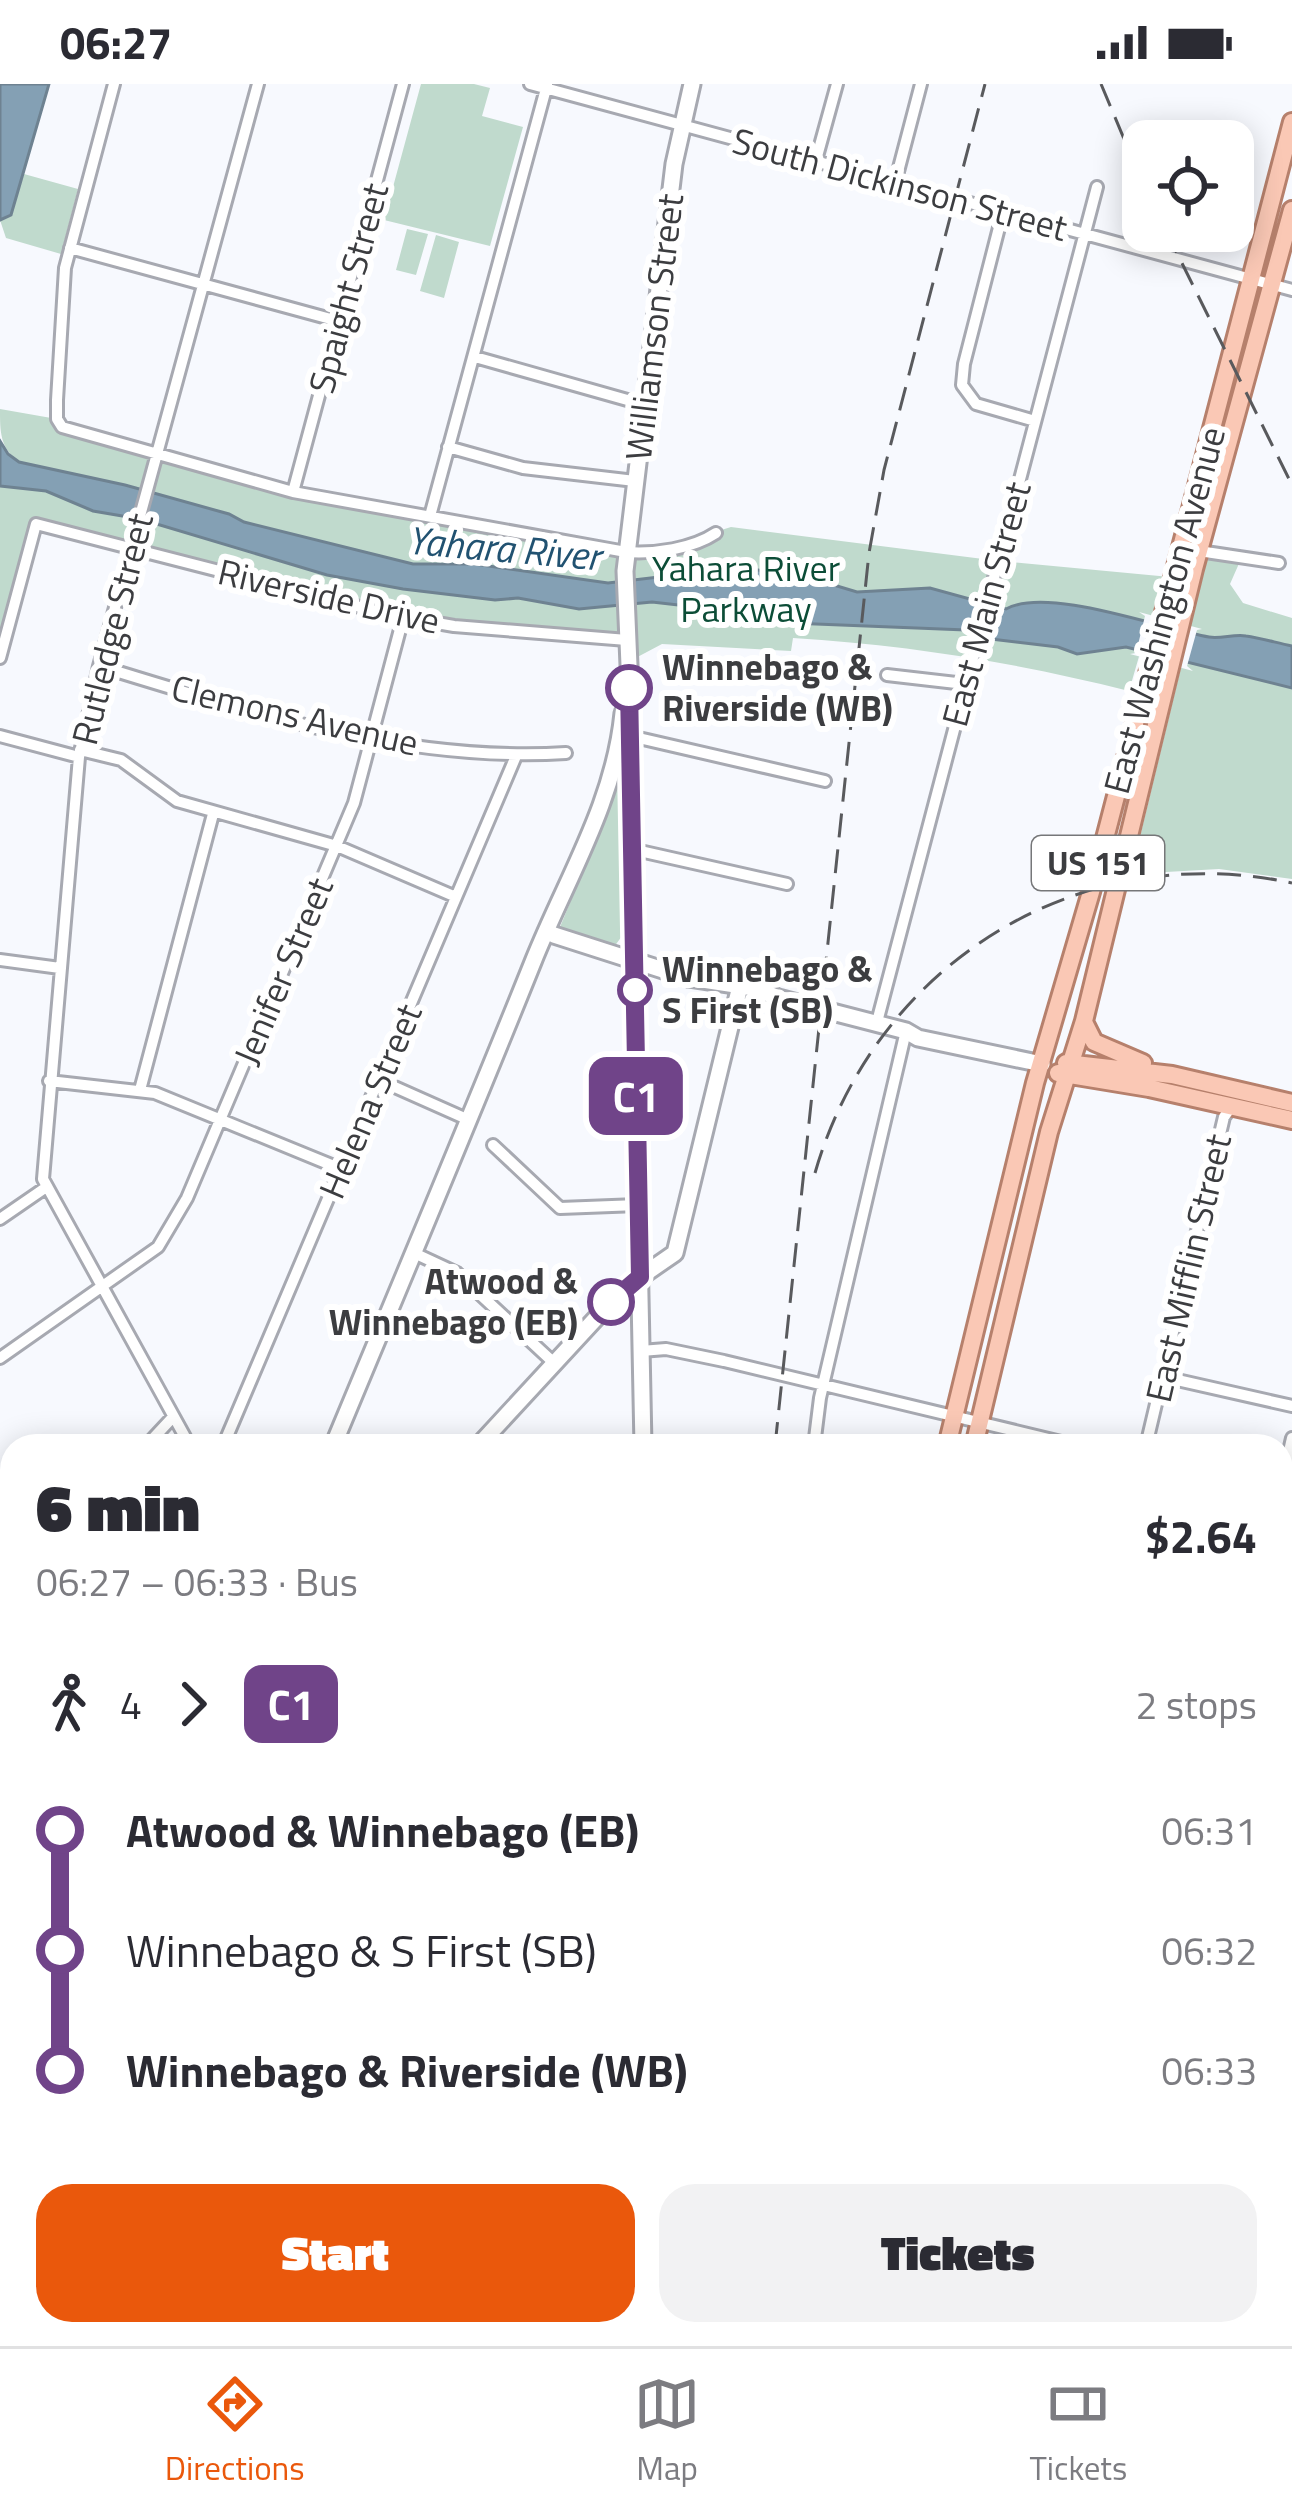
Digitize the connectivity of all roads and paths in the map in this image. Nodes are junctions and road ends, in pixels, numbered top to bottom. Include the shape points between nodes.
1 (114, 84) edge
2 (258, 84) edge
3 (404, 84) edge
4 (530, 84) edge
5 (692, 84) edge
6 (837, 84) edge
7 (921, 84) edge
8 (547, 86) edge
9 (1292, 122) edge
10 (681, 125) junction
11 (816, 160) junction
12 (895, 183) junction
13 (1097, 187) dead end
14 (1292, 209) edge
15 (1003, 212) junction
16 (1085, 235) junction
17 (70, 248) junction
18 (1249, 278) junction
19 (203, 284) junction
20 (1270, 285) junction
21 (1292, 290) edge
22 (338, 321) junction
23 (475, 357) junction
24 (645, 405) junction
25 (1035, 421) junction
26 (448, 447) junction
27 (158, 452) junction
28 (635, 481) junction
29 (292, 492) junction
30 (430, 516) junction
31 (716, 532) dead end
32 (134, 542) junction
33 (1199, 550) junction
34 (626, 552) junction
35 (1279, 563) dead end
36 (404, 618) junction
37 (627, 640) junction
38 (0, 658) edge
39 (99, 666) junction
40 (887, 675) dead end
41 (965, 684) junction
42 (626, 735) junction
43 (0, 736) edge
44 (371, 741) junction
45 (80, 753) junction
46 (566, 753) dead end
47 (516, 756) junction
48 (825, 782) dead end
49 (213, 814) junction
50 (337, 845) junction
51 (631, 849) junction
52 (579, 865) junction
53 (787, 884) dead end
54 (456, 897) junction
55 (554, 935) junction
56 (0, 961) edge
57 (635, 963) junction
58 (60, 968) junction
59 (740, 990) junction
60 (518, 1005) junction
61 (1084, 1021) junction
62 (877, 1022) junction
63 (906, 1030) junction
64 (1042, 1064) junction
65 (1069, 1069) junction
66 (1172, 1075) junction
67 (379, 1080) junction
68 (49, 1082) junction
69 (140, 1090) junction
70 (1234, 1099) junction
71 (1290, 1114) edge
72 (469, 1120) junction
73 (219, 1121) junction
74 (493, 1145) dead end
75 (341, 1169) junction
76 (45, 1188) junction
77 (638, 1205) junction
78 (0, 1219) edge
79 (414, 1253) junction
80 (640, 1277) junction
81 (101, 1288) junction
82 (641, 1351) junction
83 (0, 1358) edge
84 (554, 1362) junction
85 (1163, 1376) junction
86 (823, 1385) junction
87 (1292, 1406) edge
88 (954, 1416) junction
89 (173, 1417) junction
90 (980, 1422) junction
91 (157, 1434) edge
92 (183, 1434) edge
93 (228, 1434) edge
94 (338, 1434) edge
95 (489, 1434) edge
96 (643, 1434) edge
97 (816, 1434) edge
98 (950, 1434) edge
99 (977, 1434) edge
100 (1025, 1434) edge
101 (1149, 1434) edge

1 - 17 street
2 - 19 street, Rutledge Street
3 - 22 street, Spaight Street
4 - 8 street, South Dickinson Street
5 - 10 street, Williamson Street
6 - 11 street
7 - 12 street
8 - 10 street, South Dickinson Street
8 - 23 street
9 - 18 main road, East Washington Avenue / US 151
10 - 11 street, South Dickinson Street
10 - 24 street, Williamson Street
11 - 12 street, South Dickinson Street
12 - 15 street, South Dickinson Street
13 - 16 street, East Main Street
14 - 20 main road, East Washington Avenue / US 151
15 - 16 street, South Dickinson Street
15 - 25 street via 962,385 976,404
16 - 18 street, South Dickinson Street
16 - 25 street, East Main Street
17 - 19 street
17 - 27 street via 57,419 62,427
18 - 20 street, South Dickinson Street
18 - 64 main road, East Washington Avenue / US 151
19 - 22 street
19 - 27 street, Rutledge Street
20 - 21 street, South Dickinson Street
20 - 33 main road, East Washington Avenue / US 151
22 - 29 street, Spaight Street
23 - 24 street
23 - 26 street
24 - 28 street, Williamson Street
25 - 41 street, East Main Street
26 - 28 street via 523,468
26 - 30 street
27 - 29 street
27 - 32 street, Rutledge Street
28 - 34 street, Williamson Street
29 - 30 street
30 - 34 street
31 - 34 street via 646,554
32 - 36 street, Riverside Drive
32 - 38 street, Riverside Drive via 36,524
32 - 39 street, Rutledge Street
33 - 35 street
33 - 61 main road, East Washington Avenue / US 151
34 - 37 street, Williamson Street
36 - 37 street, Riverside Drive
36 - 44 street, Jenifer Street
37 - 42 street, Williamson Street
39 - 44 street, Clemons Avenue
39 - 45 street, Rutledge Street
40 - 41 street
41 - 62 street, East Main Street
42 - 48 street
42 - 51 street
42 - 52 street
43 - 45 street
44 - 47 street, Clemons Avenue
44 - 50 street, Jenifer Street
45 - 49 street via 122,760 177,801
45 - 58 street, Rutledge Street
46 - 47 street, Clemons Avenue
47 - 54 street, Helena Street
49 - 50 street
49 - 69 street
50 - 54 street
50 - 73 street, Jenifer Street
51 - 53 street
51 - 57 street
52 - 55 street
52 - 60 street
54 - 67 street, Helena Street
55 - 57 street
55 - 60 street
56 - 58 street
57 - 59 street
57 - 77 street
58 - 68 street, Rutledge Street
59 - 62 street
59 - 80 street via 678,1246
60 - 72 street
61 - 65 main road, East Washington Avenue / US 151
61 - 66 main road via 1098,1044
62 - 63 street
63 - 64 street via 939,1032
63 - 86 street
64 - 65 main road
64 - 88 main road, East Washington Avenue / US 151
65 - 66 main road
65 - 70 main road
65 - 90 main road, East Washington Avenue / US 151
66 - 70 main road
67 - 72 street
67 - 75 street, Helena Street
68 - 69 street
68 - 76 street, Rutledge Street
69 - 73 street
70 - 71 main road
70 - 85 street, East Mifflin Street
72 - 79 street
73 - 75 street
73 - 81 street, Jenifer Street via 158,1247
74 - 77 street via 560,1208
75 - 93 street, Helena Street
76 - 78 street
76 - 81 street
77 - 80 street
79 - 84 street via 457,1273
79 - 94 street
80 - 82 street
80 - 84 street
81 - 83 street, Jenifer Street
81 - 89 street
82 - 86 street via 669,1349
82 - 96 street
84 - 95 street
85 - 87 street
85 - 101 street, East Mifflin Street
86 - 88 street
86 - 97 street
88 - 90 street
88 - 98 main road, East Washington Avenue / US 151
89 - 91 street
89 - 92 street
90 - 99 main road, East Washington Avenue / US 151
90 - 100 street

